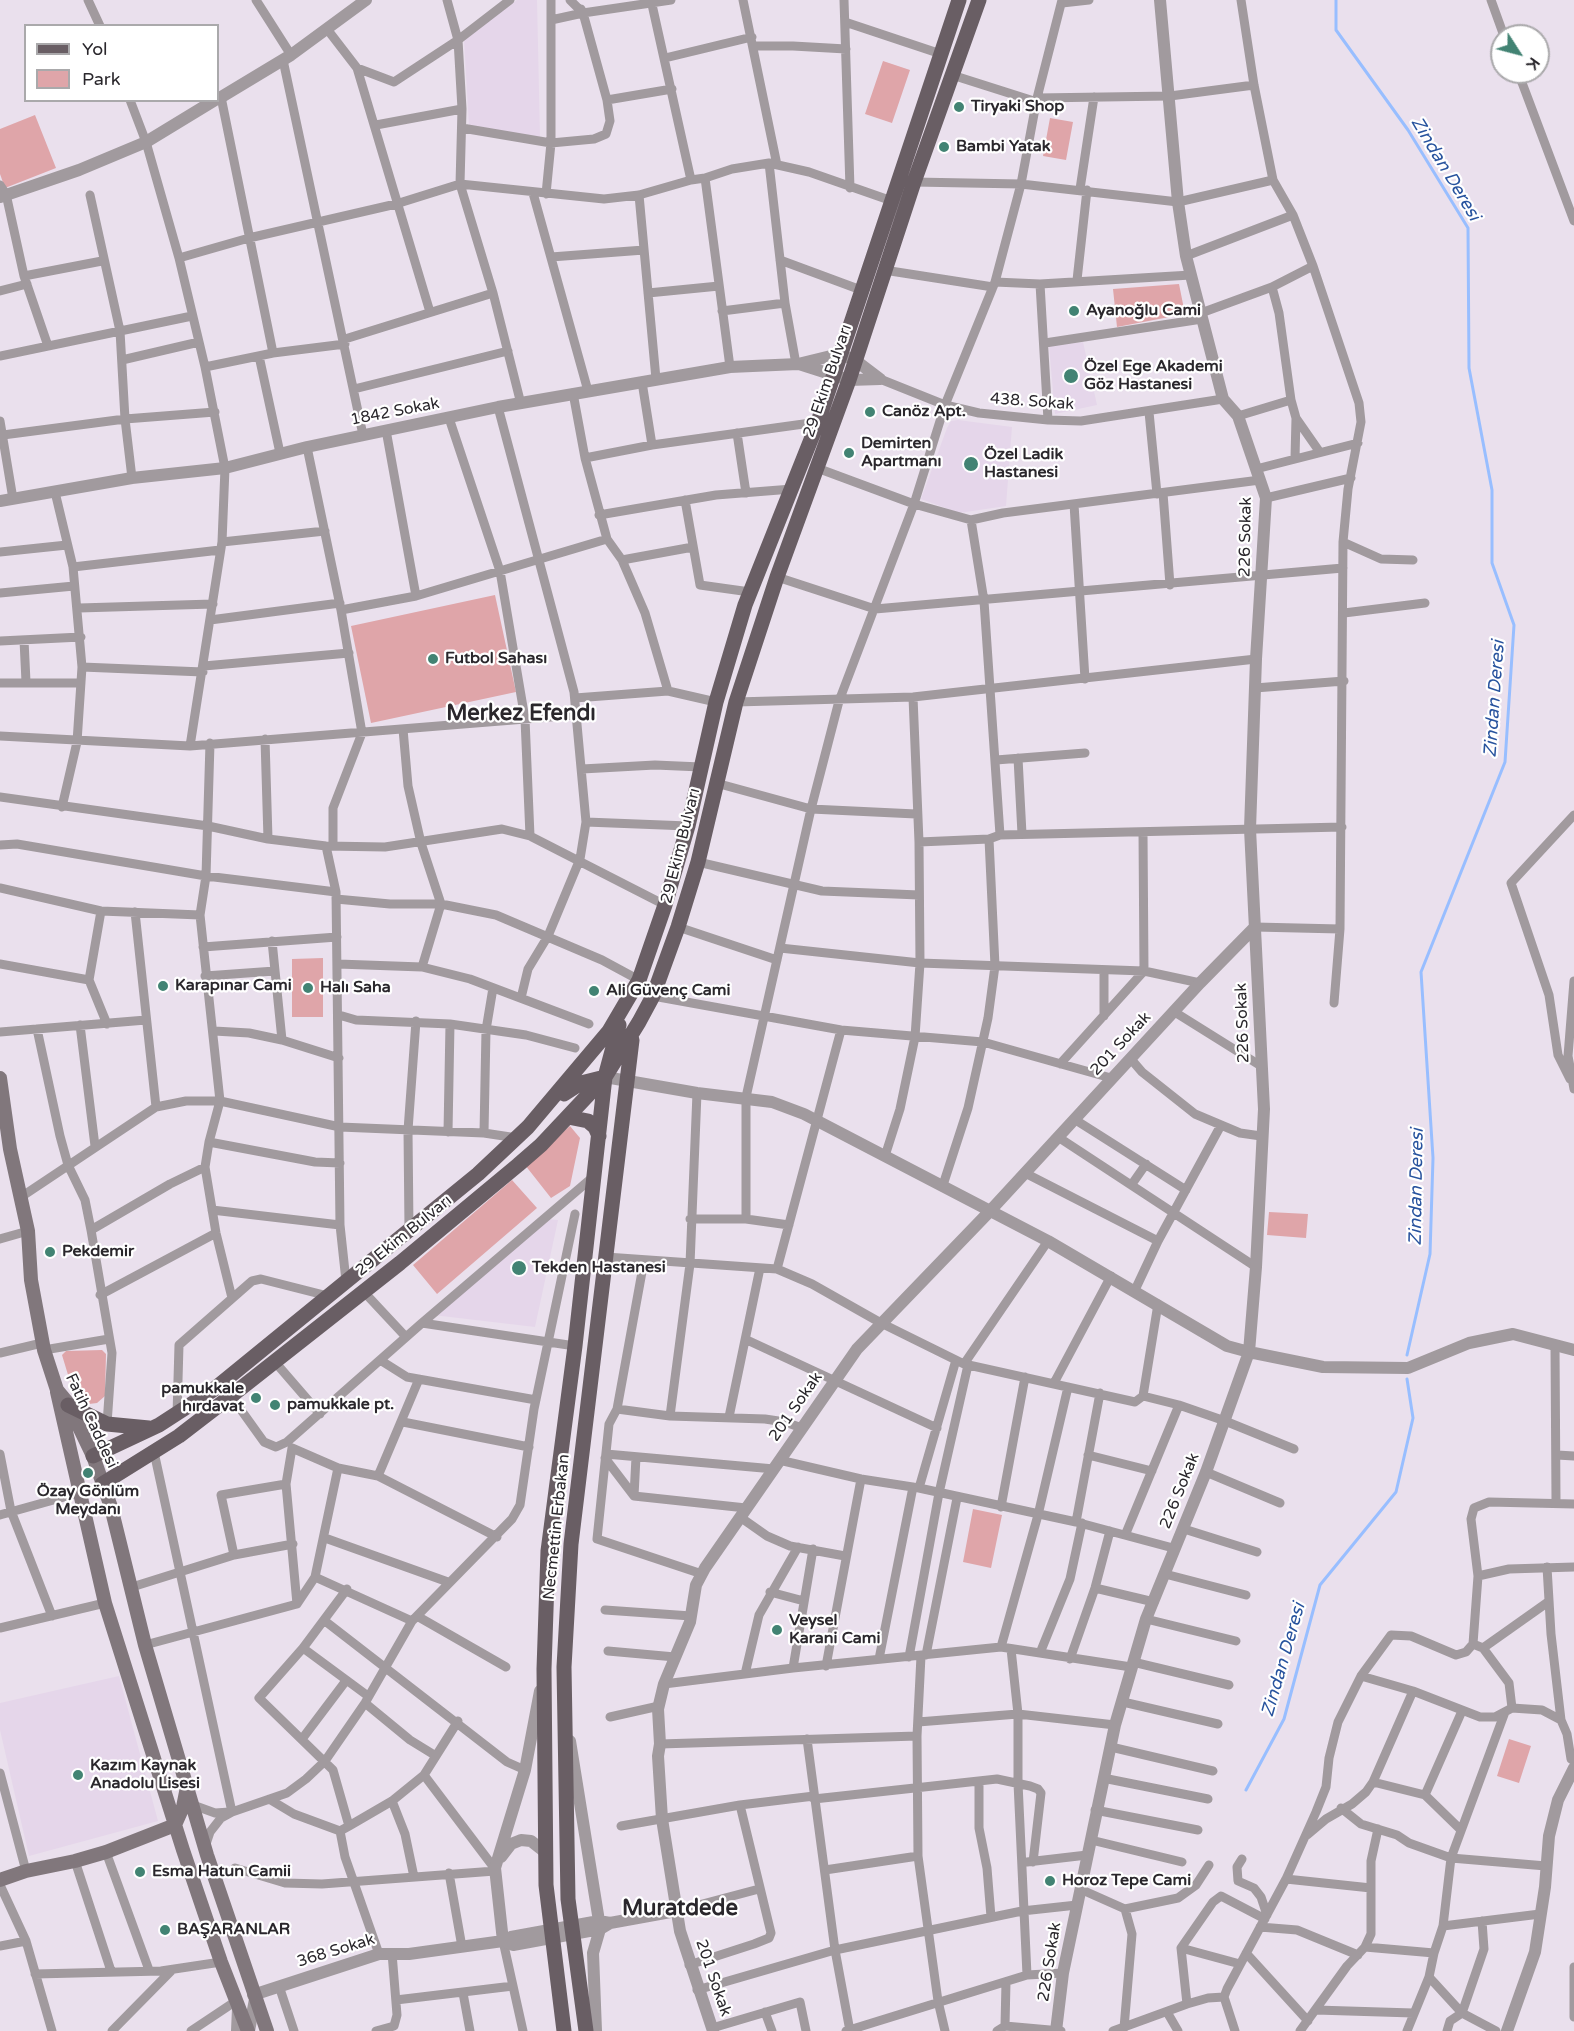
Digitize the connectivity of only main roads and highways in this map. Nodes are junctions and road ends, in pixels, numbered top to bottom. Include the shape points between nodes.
1 (959, 0) edge
2 (979, 0) edge
3 (631, 994) junction
4 (634, 1029) junction
5 (605, 1077) junction
6 (0, 1078) edge
7 (2, 1097) edge
8 (543, 1110) junction
9 (568, 1117) junction
10 (599, 1136) junction
11 (5, 1151) edge
12 (57, 1390) junction
13 (69, 1405) junction
14 (152, 1428) junction
15 (93, 1456) junction
16 (75, 1464) junction
17 (102, 1484) junction
18 (82, 1492) junction
19 (187, 1784) junction
20 (169, 1806) junction
21 (175, 1825) junction
22 (152, 1834) junction
23 (205, 1848) junction
24 (183, 1850) junction
25 (0, 1880) edge
26 (248, 2031) edge
27 (267, 2031) edge
28 (564, 2031) edge
29 (586, 2031) edge

1 - 3 main road, 29 Ekim Bulvarı via 818,422 750,592 716,702 688,826 665,905
2 - 4 main road, 29 Ekim Bulvarı via 736,702 698,862 678,927 653,996
3 - 5 main road, Necmettin Erbakan
3 - 8 main road, 29 Ekim Bulvarı via 609,1031
4 - 5 main road, 29 Ekim Bulvarı
4 - 29 main road, Necmettin Erbakan via 571,1544 564,1700 568,1899
5 - 8 main road via 575,1086
5 - 9 main road, 29 Ekim Bulvarı
5 - 10 main road, Necmettin Erbakan
6 - 7 main road, Fatih Caddesi
7 - 11 main road, Fatih Caddesi
8 - 14 main road, 29 Ekim Bulvarı via 478,1174 213,1390
9 - 10 main road via 588,1121
9 - 17 main road, 29 Ekim Bulvarı via 526,1158 364,1292 231,1396
10 - 28 main road, Necmettin Erbakan via 548,1551 545,1852 549,1925
11 - 12 main road, Fatih Caddesi via 21,1197 43,1347
12 - 13 main road, Fatih Caddesi
12 - 16 main road
13 - 14 main road via 107,1424
13 - 15 main road, Fatih Caddesi
14 - 15 main road, 29 Ekim Bulvarı
15 - 16 main road
15 - 17 main road, Fatih Caddesi
16 - 18 main road
17 - 18 main road
17 - 19 main road, Fatih Caddesi
18 - 20 main road via 105,1603
19 - 21 main road
19 - 23 main road, Fatih Caddesi
20 - 21 main road
20 - 22 main road
21 - 22 main road
21 - 23 main road
21 - 24 main road
22 - 24 main road via 168,1838
22 - 25 main road via 106,1852 26,1870
23 - 27 main road, Fatih Caddesi
24 - 26 main road

